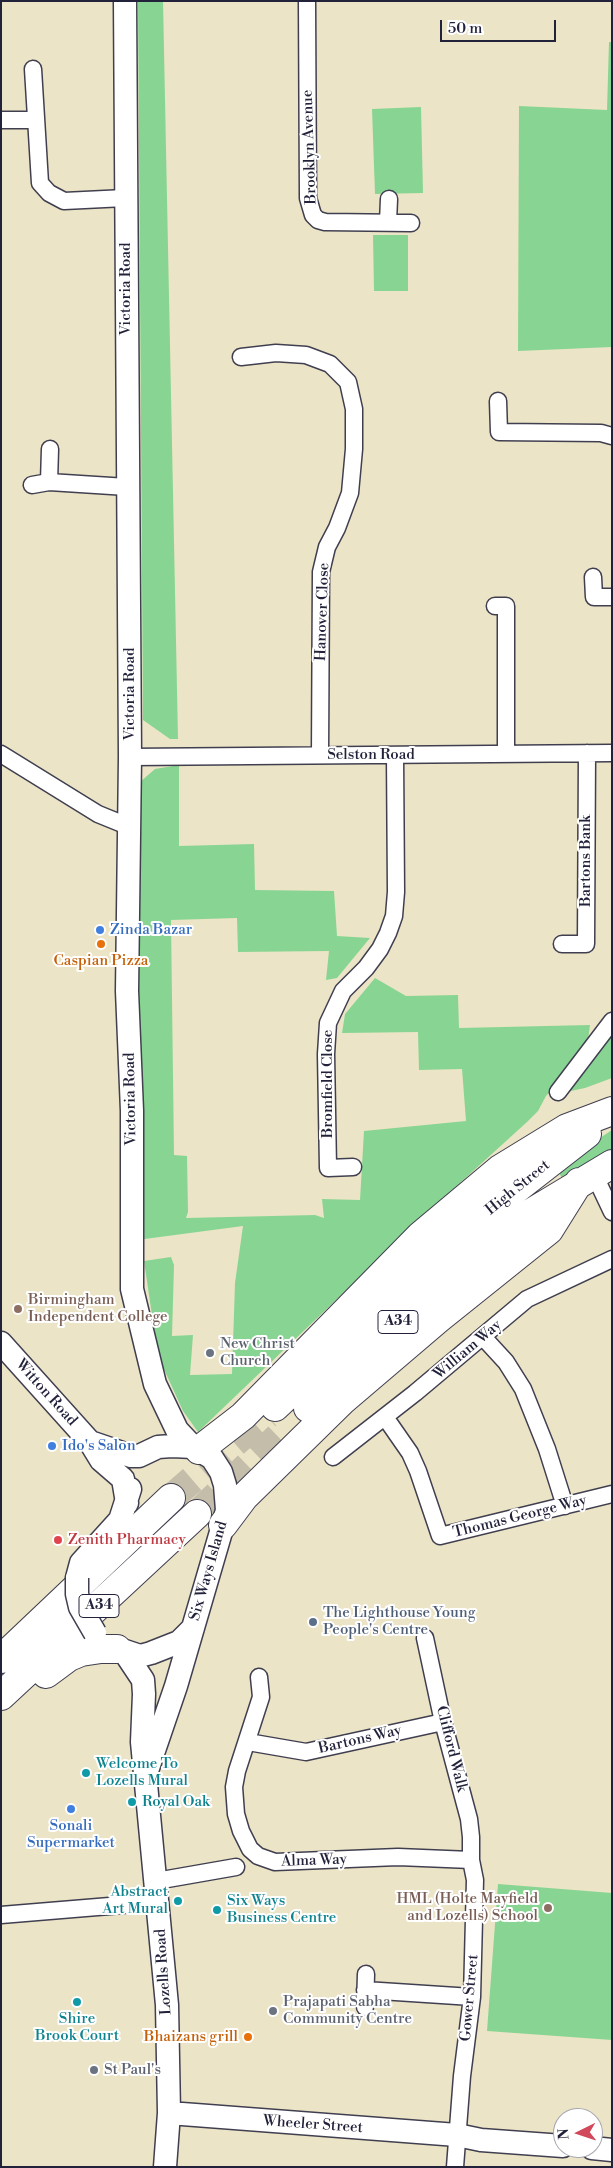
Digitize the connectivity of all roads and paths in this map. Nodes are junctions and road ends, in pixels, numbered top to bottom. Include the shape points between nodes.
1 (125, 1) edge
2 (307, 1) edge
3 (33, 69) dead end
4 (1, 120) edge
5 (36, 120) junction
6 (125, 198) junction
7 (389, 199) dead end
8 (388, 222) junction
9 (411, 223) dead end
10 (241, 357) dead end
11 (498, 400) dead end
12 (612, 436) edge
13 (50, 450) dead end
14 (49, 482) junction
15 (32, 485) dead end
16 (127, 487) junction
17 (593, 577) dead end
18 (612, 597) edge
19 (495, 606) dead end
20 (506, 753) junction
21 (587, 753) junction
22 (612, 753) edge
23 (1, 754) edge
24 (320, 755) junction
25 (395, 756) junction
26 (130, 757) junction
27 (130, 827) junction
28 (562, 944) dead end
29 (612, 1021) edge
30 (558, 1092) dead end
31 (612, 1112) edge
32 (612, 1118) edge
33 (353, 1167) dead end
34 (595, 1173) edge
35 (612, 1212) edge
36 (612, 1259) edge
37 (484, 1337) junction
38 (1, 1343) edge
39 (155, 1384) junction
40 (384, 1417) junction
41 (90, 1442) junction
42 (157, 1448) junction
43 (196, 1449) junction
44 (333, 1457) dead end
45 (612, 1494) edge
46 (171, 1498) tunnel mouth
47 (127, 1503) junction
48 (565, 1506) junction
49 (197, 1514) tunnel mouth
50 (223, 1525) junction
51 (79, 1570) junction
52 (193, 1628) junction
53 (1, 1634) edge
54 (425, 1638) dead end
55 (121, 1651) junction
56 (1, 1659) edge
57 (259, 1677) dead end
58 (1, 1696) edge
59 (1, 1713) edge
60 (444, 1722) junction
61 (248, 1742) junction
62 (145, 1778) junction
63 (470, 1860) junction
64 (236, 1867) dead end
65 (157, 1892) junction
66 (1, 1915) edge
67 (472, 1997) junction
68 (365, 2008) dead end
69 (169, 2113) junction
70 (553, 2133) edge
71 (457, 2135) junction
72 (553, 2145) edge
73 (165, 2167) edge
74 (455, 2167) edge

1 - 6 main road, Victoria Road
2 - 8 street, Brooklyn Avenue via 308,198 313,215 325,222
3 - 5 street
4 - 5 street
5 - 6 street via 40,183 49,193 64,201
6 - 16 main road, Victoria Road
7 - 8 street
8 - 9 street, Brooklyn Avenue
10 - 24 street, Hanover Close via 276,353 306,355 330,364 348,382 354,409 350,493 327,547 322,572
11 - 12 street via 498,432 601,433
13 - 14 street
14 - 15 street
14 - 16 street
16 - 26 main road, Victoria Road
17 - 18 street via 594,597
19 - 20 street via 506,606
20 - 21 street, Selston Road
20 - 25 street, Selston Road
21 - 22 street, Selston Road
21 - 28 street, Bartons Bank via 586,944
23 - 27 street via 98,814
24 - 25 street, Selston Road
24 - 26 street, Selston Road
25 - 33 street, Bromfield Close via 394,916 380,949 343,991 328,1024 328,1168
26 - 27 main road, Victoria Road
27 - 39 main road, Victoria Road via 127,991 132,1110 132,1289
29 - 30 street
31 - 43 highway via 567,1128 500,1169 420,1236 243,1416
32 - 34 highway, High Street / A34 via 563,1151 429,1262 275,1423 519,1220
34 - 35 street
34 - 50 highway via 549,1230 343,1400 244,1498
36 - 37 street, William Way via 527,1299
37 - 40 street, William Way
37 - 48 street via 506,1362 523,1389
38 - 41 main road, Witton Road
39 - 42 main road, Victoria Road via 160,1431
39 - 43 main road, Victoria Road via 176,1430
40 - 44 street, William Way
40 - 48 street, Thomas George Way via 410,1453 440,1536
41 - 42 main road, Witton Road via 130,1456 139,1456
41 - 47 main road, Witton Road via 101,1460 123,1479
42 - 43 main road
42 - 47 main road via 133,1476
43 - 50 main road, Six Ways Island via 212,1458 222,1472 227,1499
45 - 48 street, Thomas George Way
46 - 56 highway, A34
47 - 51 main road via 120,1520
49 - 58 highway, A34
50 - 52 main road, Six Ways Island
51 - 53 highway
51 - 55 main road, bridge via 77,1594 80,1607 96,1633
52 - 55 main road, Six Ways Island via 179,1642 167,1648 140,1656
52 - 62 main road, Lozells Road
54 - 60 street, Clifford Walk
55 - 59 highway via 90,1650 69,1657
55 - 62 main road, Lozells Road via 143,1680
57 - 61 street, Alma Way via 261,1697
60 - 61 street, Bartons Way via 306,1752
60 - 63 street, Clifford Walk via 469,1819 472,1837
61 - 63 street, Alma Way via 237,1771 234,1803 241,1831 250,1849 258,1856 289,1863 398,1857
62 - 65 main road, Lozells Road
63 - 67 street, Gower Street via 475,1888
64 - 65 street
65 - 66 street
65 - 69 main road, Lozells Road via 167,2005
67 - 68 street via 366,1982
67 - 71 street, Gower Street
69 - 71 main road, Wheeler Street
69 - 73 main road, Lozells Road
70 - 71 main road, Wheeler Street
71 - 72 main road, Wheeler Street
71 - 74 street, Gower Street

